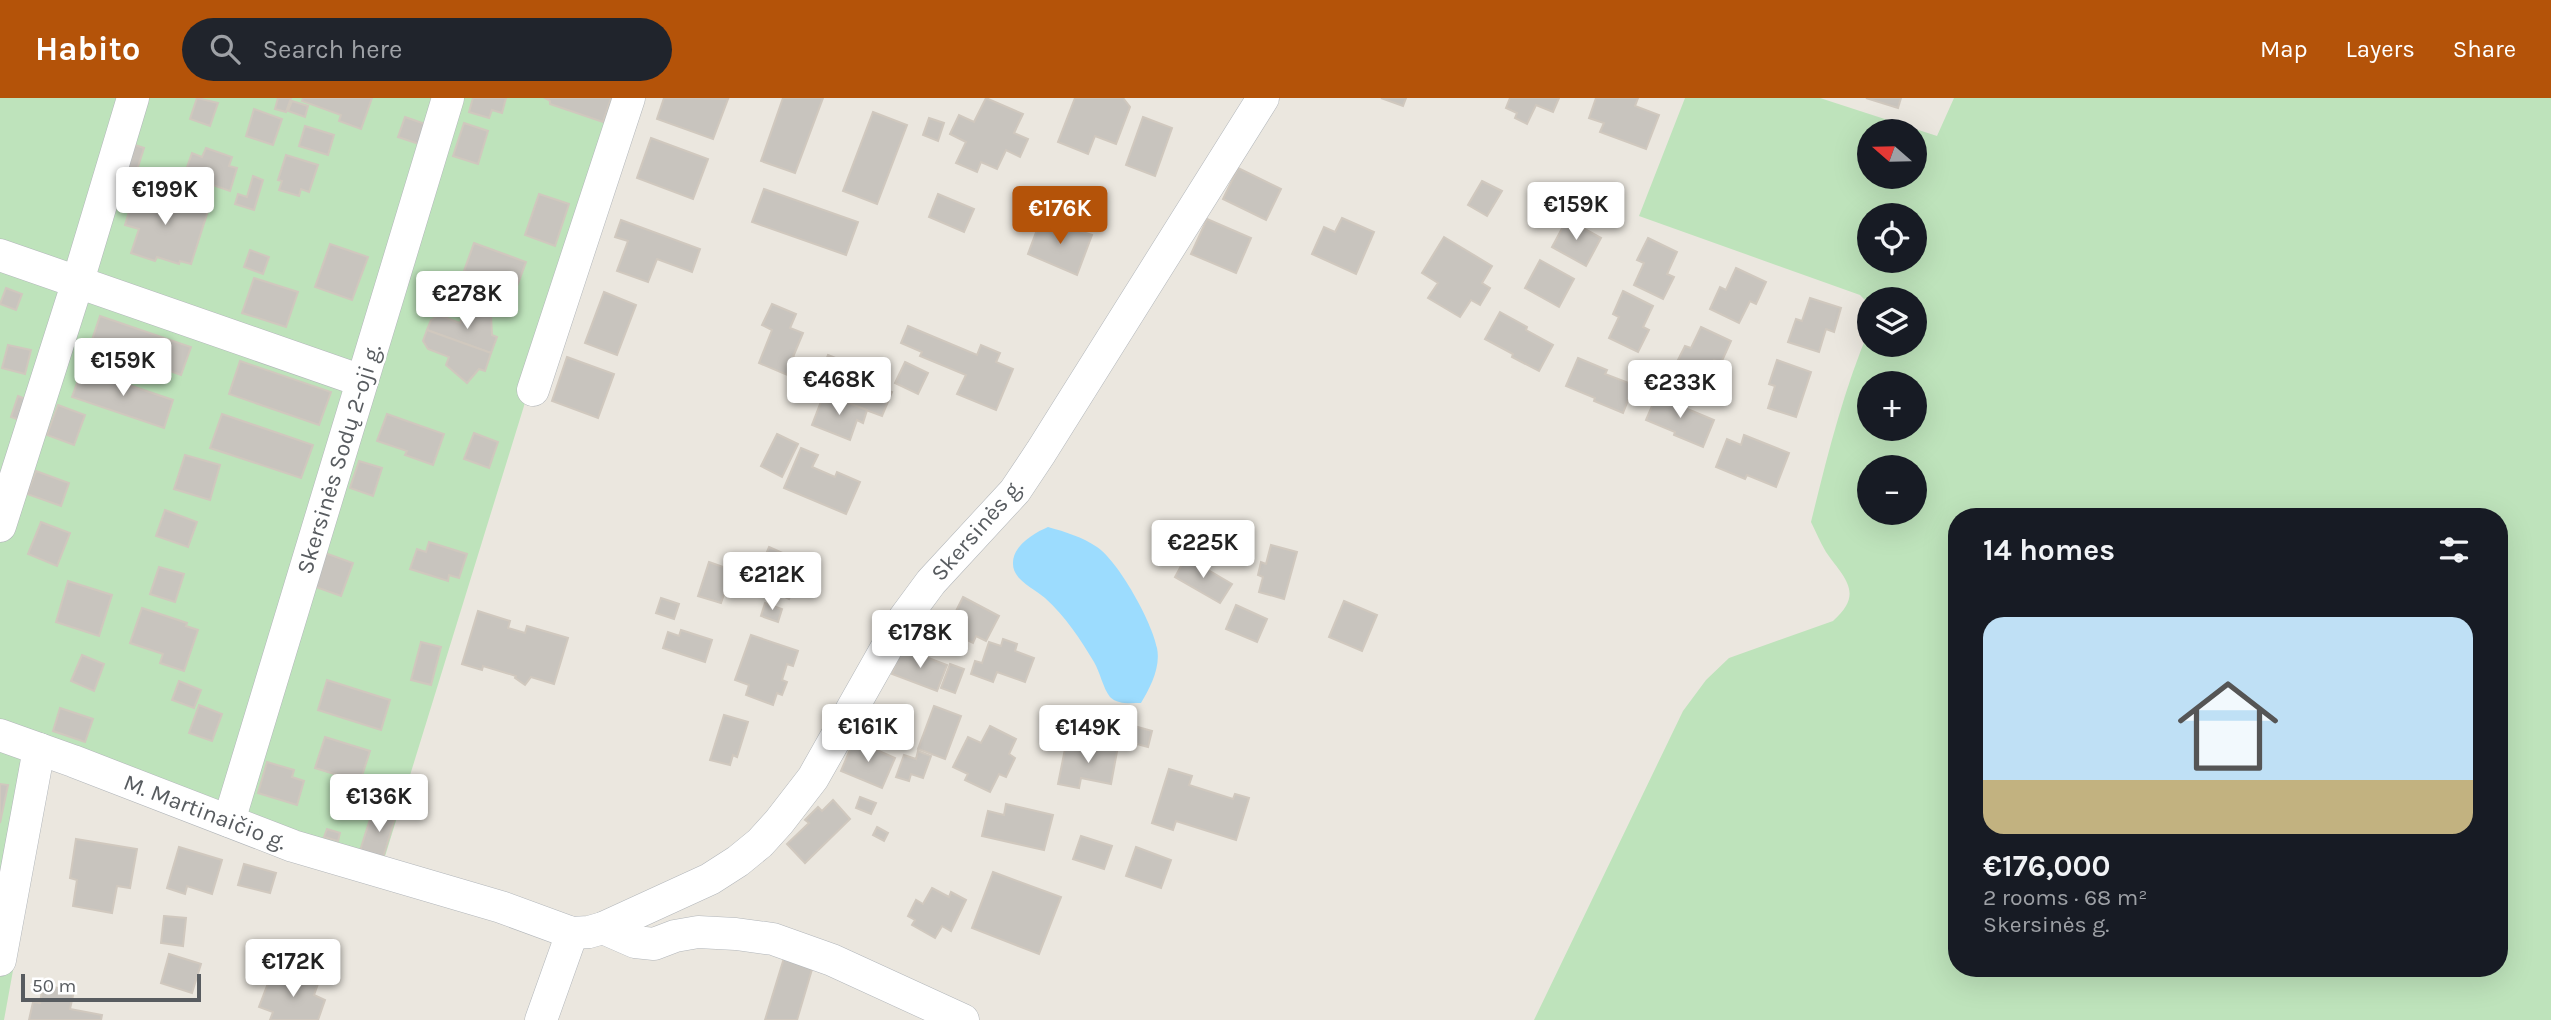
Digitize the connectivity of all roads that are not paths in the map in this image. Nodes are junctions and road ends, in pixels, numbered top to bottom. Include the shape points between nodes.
1 (132, 98) edge
2 (448, 98) edge
3 (629, 98) edge
4 (1263, 98) edge
5 (0, 255) edge
6 (78, 281) junction
7 (362, 381) junction
8 (533, 390) dead end
9 (0, 526) edge
10 (0, 735) edge
11 (39, 749) junction
12 (229, 821) junction
13 (603, 928) junction
14 (572, 933) junction
15 (0, 960) edge
16 (541, 1020) edge
17 (963, 1020) edge

1 - 6 street
2 - 7 street, Skersinės Sodų 2-oji g.
3 - 8 street
4 - 13 street, Skersinės g. via 1015,491 931,582 900,624 813,778 779,822 760,843 710,879
5 - 6 street
6 - 7 street
6 - 9 street
7 - 12 street, Skersinės Sodų 2-oji g.
10 - 11 street, M. Martinaičio g.
11 - 12 street, M. Martinaičio g.
11 - 15 street
12 - 14 street, M. Martinaičio g. via 293,846 501,906
13 - 14 street, Skersinės g.
13 - 17 street via 635,943 654,944 698,932 773,939 867,975
14 - 16 street

